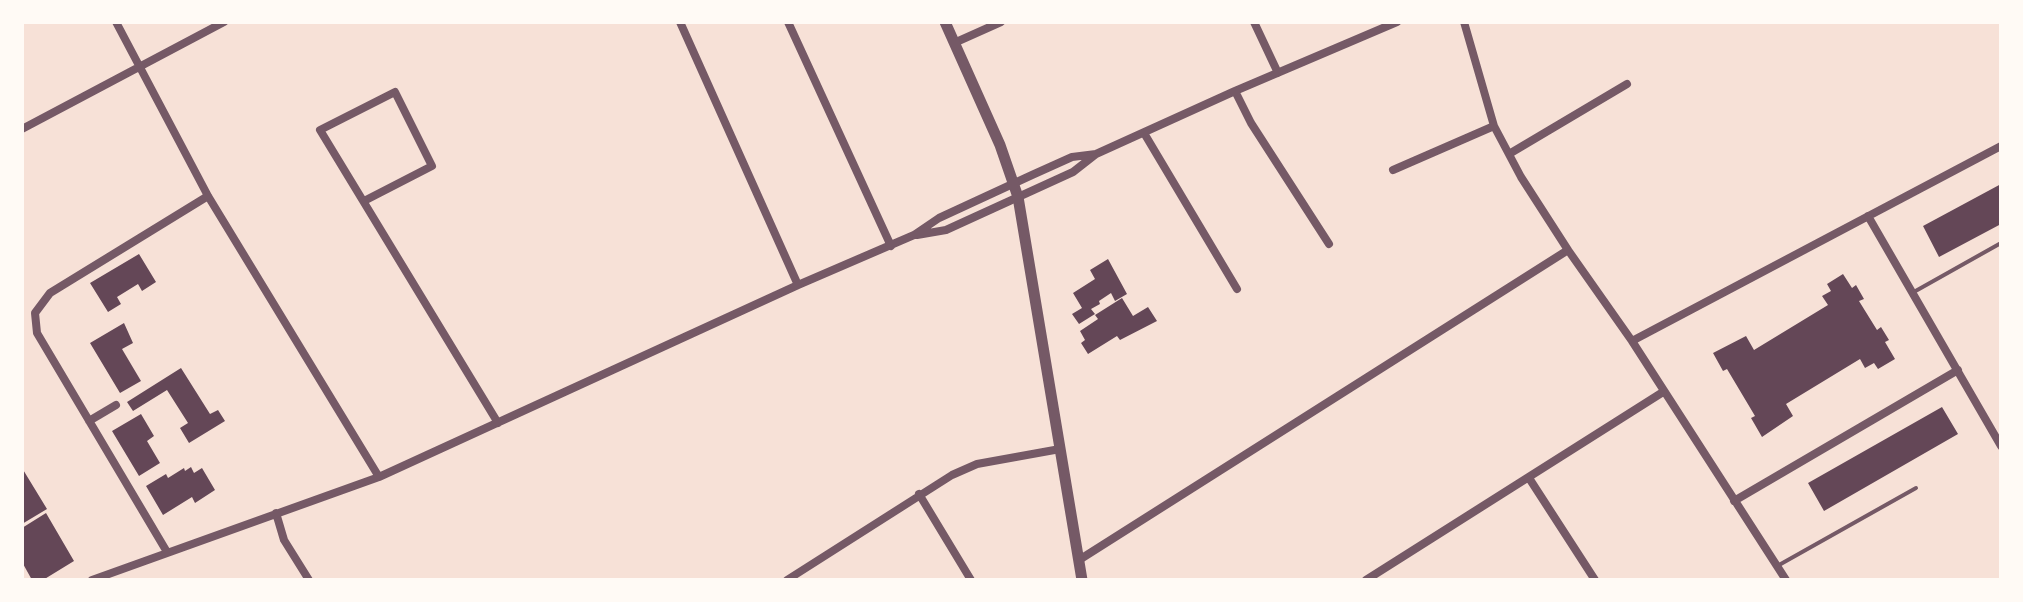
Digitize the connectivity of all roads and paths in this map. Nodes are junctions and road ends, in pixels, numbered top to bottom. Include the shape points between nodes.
1 (116, 22) edge
2 (224, 22) edge
3 (680, 22) edge
4 (788, 22) edge
5 (945, 22) edge
6 (1001, 22) edge
7 (1254, 22) edge
8 (1397, 22) edge
9 (1464, 22) edge
10 (954, 43) junction
11 (140, 68) junction
12 (1278, 73) junction
13 (1627, 84) dead end
14 (1235, 91) junction
15 (1494, 126) junction
16 (22, 129) edge
17 (1144, 133) junction
18 (2001, 146) edge
19 (1096, 154) junction
20 (1509, 154) junction
21 (1393, 170) dead end
22 (1014, 183) junction
23 (208, 196) junction
24 (1018, 197) junction
25 (364, 201) junction
26 (1868, 216) junction
27 (914, 235) junction
28 (2001, 243) edge
29 (1329, 244) dead end
30 (891, 246) junction
31 (1568, 250) junction
32 (798, 285) junction
33 (1237, 289) dead end
34 (1912, 293) junction
35 (1632, 341) junction
36 (1958, 370) junction
37 (1663, 392) junction
38 (116, 405) dead end
39 (89, 421) junction
40 (498, 423) junction
41 (2001, 446) edge
42 (1060, 449) junction
43 (379, 477) junction
44 (1529, 478) junction
45 (1916, 488) dead end
46 (919, 494) junction
47 (1734, 501) junction
48 (276, 513) junction
49 (167, 552) junction
50 (1079, 560) junction
51 (1777, 566) junction
52 (802, 576) edge
53 (92, 580) edge
54 (309, 580) edge
55 (787, 580) edge
56 (971, 580) edge
57 (1082, 580) edge
58 (1366, 580) edge
59 (1595, 580) edge
60 (1786, 580) edge

1 - 11 street
2 - 11 street
3 - 32 street
4 - 30 street
5 - 10 street
6 - 10 street
7 - 12 street
8 - 12 street
9 - 15 street
10 - 22 street
11 - 16 street
11 - 23 street
12 - 14 street
13 - 20 street
14 - 17 street
14 - 29 street
15 - 20 street
15 - 21 street
17 - 19 street
17 - 33 street
18 - 26 street
19 - 22 street via 1072,157
19 - 24 street via 1073,172
20 - 31 street
22 - 24 street
22 - 27 street
23 - 39 street via 50,293 35,313 37,333
23 - 43 street
24 - 27 street via 946,230
24 - 42 street
25 - 25 street via 432,166 395,92 320,130
25 - 40 street
26 - 34 street
26 - 35 street
27 - 30 street
28 - 34 lane
30 - 32 street
31 - 35 street
31 - 50 street
32 - 40 street
34 - 36 street
35 - 37 street
36 - 41 street
36 - 47 street
37 - 44 street
37 - 47 street
38 - 39 street
39 - 49 street
40 - 43 street
42 - 46 street via 977,464
42 - 50 street
43 - 48 street
44 - 58 street
44 - 59 street
45 - 51 lane
46 - 52 street
46 - 56 street
47 - 51 street
48 - 49 street
48 - 54 street via 284,540
49 - 53 street
50 - 57 street
51 - 60 street
52 - 55 street

